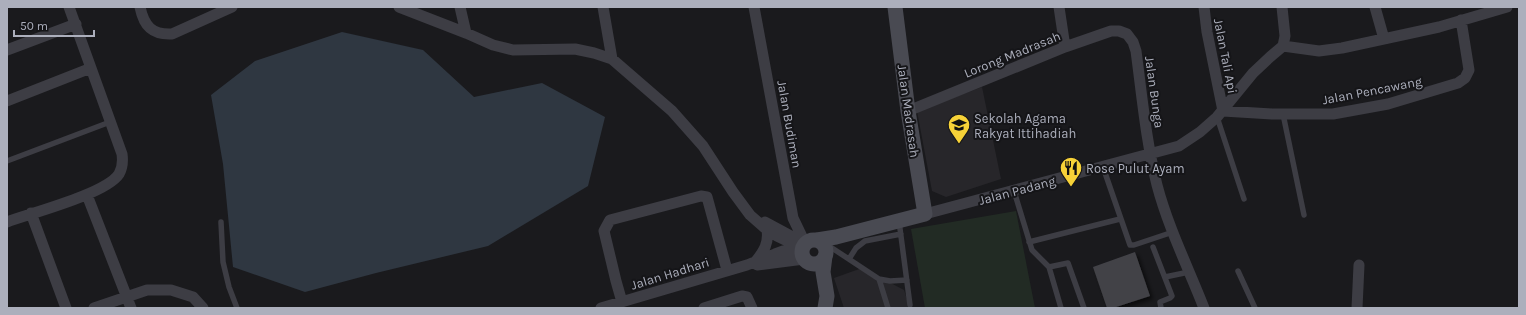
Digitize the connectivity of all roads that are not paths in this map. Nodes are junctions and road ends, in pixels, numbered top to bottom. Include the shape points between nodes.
1 (69, 7) edge
2 (140, 7) edge
3 (232, 7) edge
4 (399, 7) edge
5 (460, 7) edge
6 (603, 7) edge
7 (754, 7) edge
8 (895, 7) edge
9 (1059, 7) edge
10 (1204, 7) edge
11 (1282, 7) edge
12 (1375, 7) edge
13 (1507, 7) edge
14 (1462, 20) junction
15 (76, 24) junction
16 (466, 33) junction
17 (1127, 34) joint
18 (1384, 39) junction
19 (1283, 46) junction
20 (1065, 47) junction
21 (7, 50) edge
22 (612, 59) junction
23 (91, 68) junction
24 (7, 101) edge
25 (908, 111) junction
26 (1220, 114) junction
27 (1283, 114) junction
28 (110, 122) junction
29 (1150, 155) junction
30 (7, 161) edge
31 (1103, 167) junction
32 (1014, 191) junction
33 (87, 195) junction
34 (1244, 199) dead end
35 (791, 207) junction
36 (31, 213) junction
37 (925, 214) junction
38 (1304, 215) dead end
39 (1120, 219) junction
40 (7, 222) edge
41 (221, 222) dead end
42 (769, 227) junction
43 (900, 227) junction
44 (1173, 232) junction
45 (1029, 242) junction
46 (1153, 247) dead end
47 (814, 251) junction
48 (849, 259) junction
49 (752, 263) junction
50 (1359, 264) dead end
51 (1049, 267) junction
52 (727, 270) junction
53 (1238, 271) dead end
54 (1189, 272) junction
55 (1165, 277) junction
56 (878, 279) junction
57 (907, 280) junction
58 (127, 297) junction
59 (622, 302) junction
60 (910, 305) dead end
61 (66, 308) edge
62 (94, 308) edge
63 (131, 308) edge
64 (203, 308) edge
65 (237, 308) edge
66 (601, 308) edge
67 (704, 308) edge
68 (752, 308) edge
69 (824, 308) edge
70 (888, 308) edge
71 (1061, 308) edge
72 (1084, 308) edge
73 (1161, 308) edge
74 (1204, 308) edge
75 (1255, 308) edge
76 (1357, 308) edge

1 - 15 street
2 - 3 street via 146,24 152,31 161,35 172,34
4 - 16 street
5 - 16 street
6 - 22 street
7 - 35 street, Jalan Budiman
8 - 25 street, Jalan Madrasah
9 - 20 street
10 - 26 street, Jalan Tali Api
11 - 19 street via 1285,36
12 - 18 street
13 - 14 street
14 - 18 street
14 - 27 street, Jalan Pencawang via 1469,70 1458,84 1388,104 1333,114
15 - 21 street
15 - 23 street
16 - 22 street via 493,45 513,50 575,49
17 - 20 street, Lorong Madrasah via 1111,31
17 - 29 street, Jalan Bunga via 1136,52
18 - 19 street via 1319,51
19 - 26 street, Jalan Padang via 1253,73
20 - 25 street, Lorong Madrasah
22 - 42 street via 677,117 703,146 750,215
23 - 24 street
23 - 28 street
25 - 37 street, Jalan Madrasah
26 - 27 street, Jalan Pencawang
26 - 29 street, Jalan Padang via 1179,146
26 - 34 lane
27 - 38 lane
28 - 30 lane
28 - 33 street via 122,154 123,165 111,182
29 - 31 street, Jalan Padang
29 - 44 street, Jalan Bunga via 1157,186
31 - 32 street, Jalan Padang
31 - 39 lane
32 - 37 street, Jalan Padang
32 - 45 lane
33 - 36 street
33 - 58 street
35 - 42 street via 786,218
35 - 47 street, Jalan Budiman via 796,224
36 - 40 street
36 - 61 street
37 - 43 street, Jalan Padang
39 - 44 lane via 1130,245
39 - 45 lane
41 - 65 lane via 223,262
42 - 47 street via 790,243
42 - 49 street via 766,246
43 - 47 street, Jalan Padang via 876,227 836,237
43 - 48 lane via 865,241 856,248
43 - 57 lane
44 - 54 street, Jalan Bunga
45 - 51 lane via 1032,250
46 - 55 lane
47 - 48 lane
47 - 49 street, Jalan Hadhari via 764,265
47 - 69 street via 823,272 826,296
48 - 56 lane
49 - 52 street, Jalan Hadhari
50 - 76 street
51 - 71 lane
51 - 72 lane via 1068,263
52 - 59 street, Jalan Hadhari
52 - 59 street via 707,197 701,196 610,220 604,231
53 - 75 lane
54 - 55 lane
54 - 74 street, Jalan Bunga
55 - 73 lane via 1172,296 1160,302
56 - 57 lane
56 - 70 lane
57 - 60 lane
58 - 62 street
58 - 63 street
58 - 64 street via 147,290 171,290 193,297
59 - 66 street, Jalan Hadhari
67 - 68 street via 742,296 747,297

